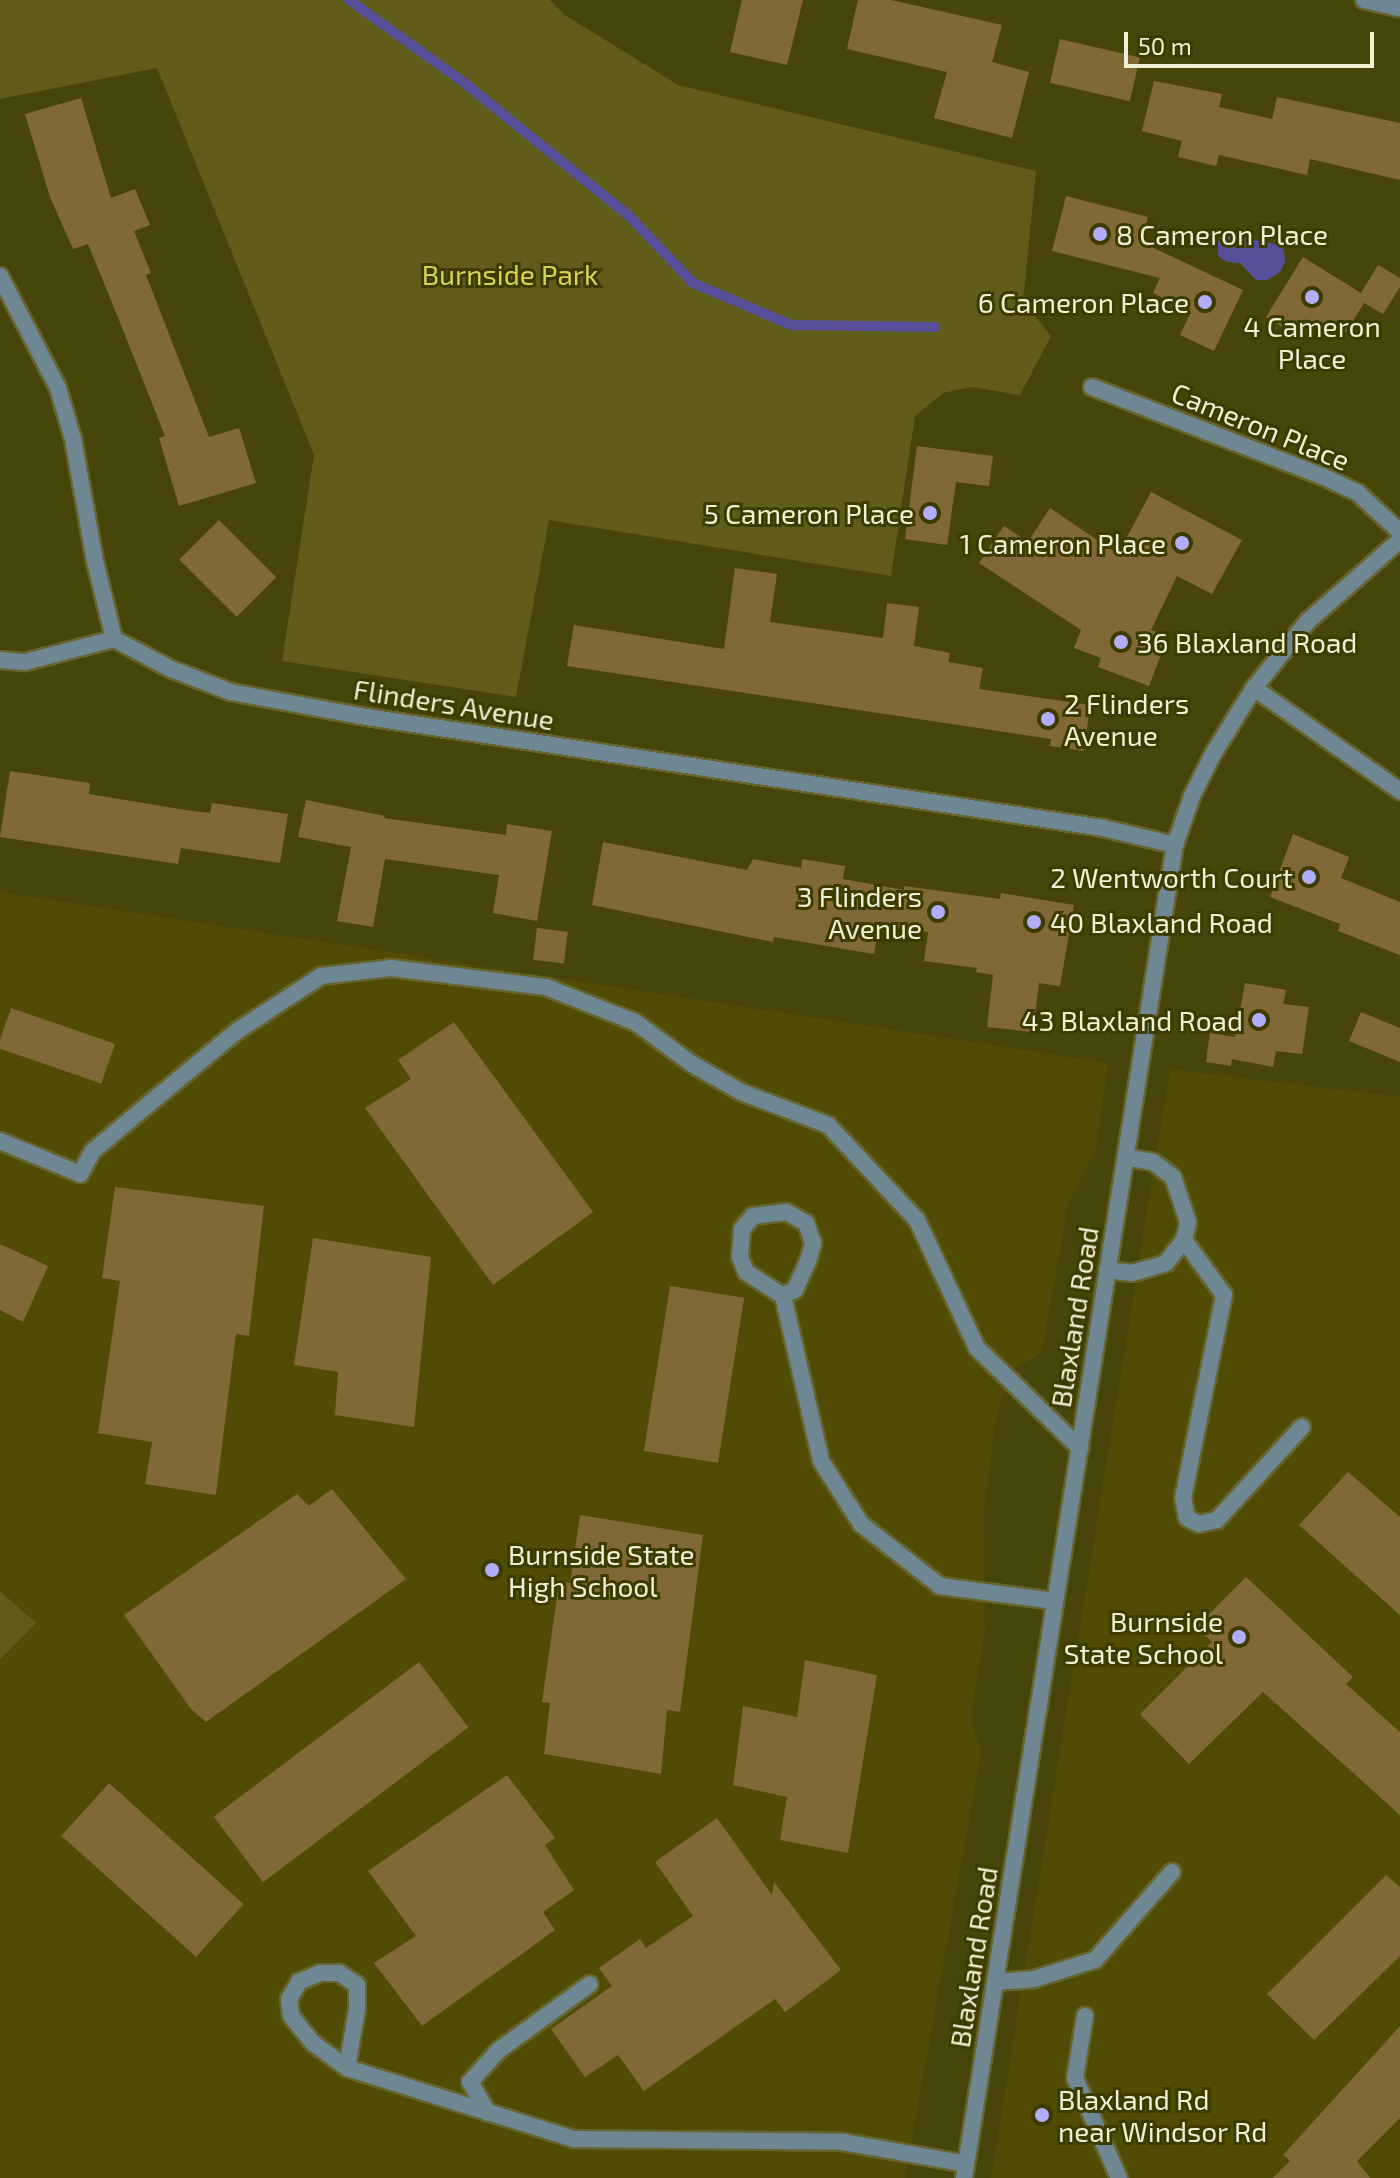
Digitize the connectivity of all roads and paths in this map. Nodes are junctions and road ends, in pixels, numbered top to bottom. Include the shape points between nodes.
1 (1364, 0) edge
2 (1400, 8) edge
3 (0, 276) edge
4 (1092, 387) dead end
5 (1400, 532) edge
6 (1400, 540) edge
7 (114, 639) junction
8 (0, 660) edge
9 (1254, 688) junction
10 (1400, 791) edge
11 (1175, 845) junction
12 (0, 1141) edge
13 (1126, 1157) junction
14 (1184, 1240) junction
15 (1107, 1270) junction
16 (783, 1296) junction
17 (1302, 1427) dead end
18 (1080, 1448) junction
19 (1054, 1601) junction
20 (1172, 1872) dead end
21 (995, 1982) junction
22 (590, 1984) dead end
23 (1085, 2016) dead end
24 (347, 2068) junction
25 (488, 2113) junction
26 (965, 2171) edge
27 (1119, 2178) edge

1 - 2 street
3 - 7 street via 62,401
4 - 5 street, Cameron Place via 1322,476 1358,493
6 - 9 street, Blaxland Road via 1307,622
7 - 8 street via 25,662
7 - 11 street, Flinders Avenue via 231,692 485,737 1103,828
9 - 10 street
9 - 11 street, Blaxland Road via 1213,754
11 - 13 street, Blaxland Road
12 - 18 street via 80,1174 93,1151 190,1069 321,976 391,968 546,987 635,1022 741,1092 828,1125 917,1220 977,1348
13 - 14 street via 1153,1162 1173,1177 1188,1222
13 - 15 street, Blaxland Road
14 - 15 street via 1166,1263 1132,1273
14 - 17 street via 1224,1295 1183,1498 1187,1518 1199,1524 1217,1520
15 - 18 street, Blaxland Road
16 - 16 street via 795,1290 808,1261 813,1243 806,1223 786,1212 753,1216 742,1229 740,1257 746,1272
16 - 19 street via 821,1461 861,1524 940,1586
18 - 19 street, Blaxland Road
19 - 21 street, Blaxland Road
20 - 21 street via 1095,1960 1034,1979
21 - 26 street, Blaxland Road
22 - 25 street via 499,2050 470,2082
23 - 27 street via 1075,2078
24 - 24 street via 313,2043 291,2016 289,1999 299,1982 320,1973 339,1973 357,1985
24 - 25 street
25 - 26 street via 574,2139 843,2142

